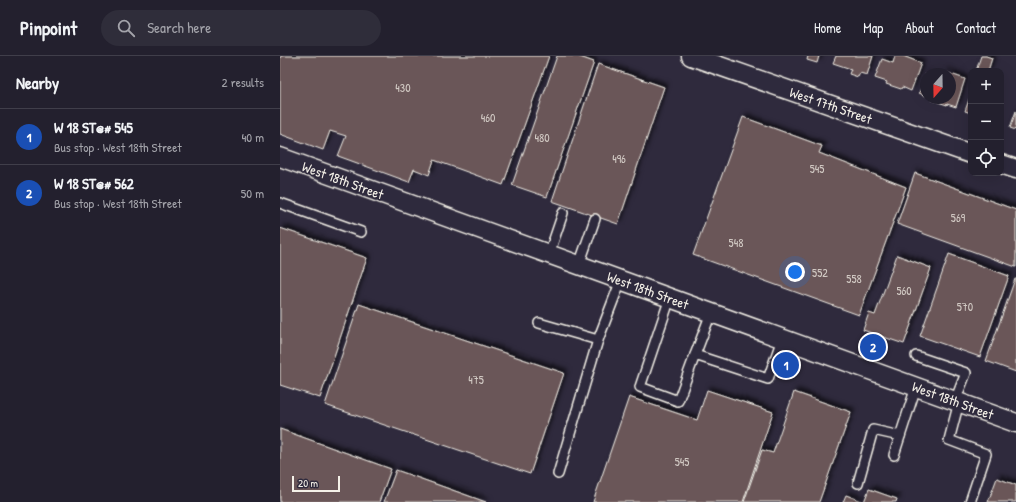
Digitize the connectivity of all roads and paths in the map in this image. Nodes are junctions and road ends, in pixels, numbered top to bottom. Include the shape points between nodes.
1 (691, 56) edge
2 (968, 153) edge
3 (280, 157) edge
4 (1004, 165) edge
5 (1016, 170) edge
6 (280, 203) edge
7 (563, 213) dead end
8 (595, 220) dead end
9 (361, 232) dead end
10 (548, 254) junction
11 (578, 265) junction
12 (621, 280) junction
13 (670, 298) junction
14 (711, 313) junction
15 (539, 323) dead end
16 (782, 339) junction
17 (598, 340) junction
18 (695, 355) junction
19 (916, 356) dead end
20 (916, 386) junction
21 (957, 402) junction
22 (1016, 423) edge
23 (900, 436) junction
24 (894, 455) dead end
25 (558, 474) dead end
26 (858, 483) dead end
27 (970, 502) edge

1 - 2 street, West 17th Street
3 - 10 street, West 18th Street
4 - 5 street
6 - 9 lane
7 - 10 lane
8 - 11 lane
10 - 11 street, West 18th Street
11 - 12 street, West 18th Street
12 - 13 street, West 18th Street
12 - 17 lane
13 - 14 street, West 18th Street
13 - 18 lane via 640,387 678,401
14 - 16 street, West 18th Street
14 - 18 lane
15 - 17 lane
16 - 18 lane via 768,379
16 - 20 street, West 18th Street
17 - 25 lane
19 - 21 lane via 966,373
20 - 21 street, West 18th Street
20 - 23 lane
21 - 22 street, West 18th Street
21 - 27 lane via 950,440 986,454
23 - 24 lane
23 - 26 lane via 873,430

